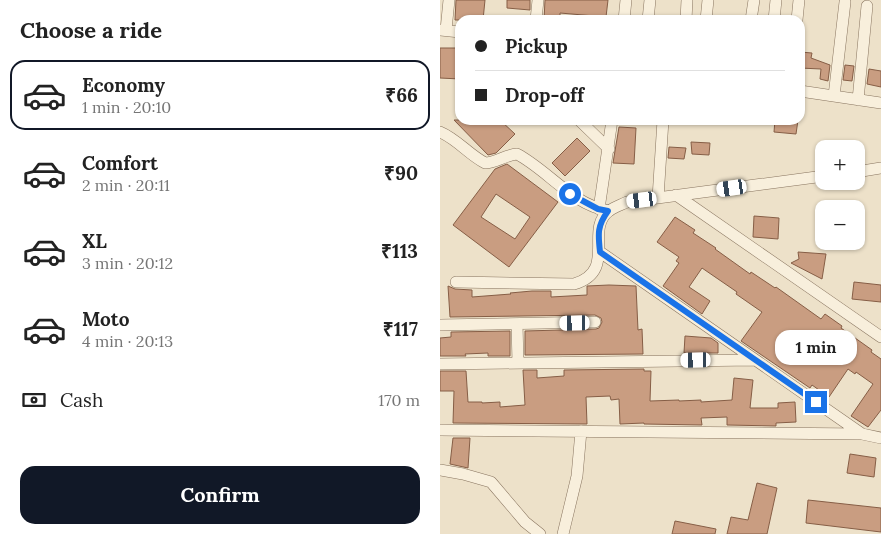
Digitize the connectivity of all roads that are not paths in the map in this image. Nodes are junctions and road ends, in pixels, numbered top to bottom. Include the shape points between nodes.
1 (449, 0) edge
2 (538, 0) edge
3 (626, 0) edge
4 (650, 0) edge
5 (687, 0) edge
6 (708, 0) edge
7 (754, 0) edge
8 (776, 0) edge
9 (799, 0) edge
10 (845, 2) dead end
11 (867, 6) dead end
12 (536, 15) edge
13 (624, 15) edge
14 (648, 15) edge
15 (686, 15) edge
16 (706, 15) edge
17 (752, 15) edge
18 (774, 15) edge
19 (798, 15) edge
20 (443, 30) edge
21 (805, 92) edge
22 (834, 96) junction
23 (858, 100) junction
24 (881, 103) edge
25 (584, 125) edge
26 (611, 125) edge
27 (663, 125) edge
28 (440, 132) edge
29 (609, 149) junction
30 (881, 168) edge
31 (865, 171) edge
32 (815, 177) edge
33 (676, 196) junction
34 (658, 198) junction
35 (604, 210) junction
36 (600, 252) junction
37 (456, 282) dead end
38 (595, 322) dead end
39 (517, 324) junction
40 (440, 325) edge
41 (881, 337) edge
42 (755, 360) junction
43 (518, 363) junction
44 (440, 364) edge
45 (440, 430) edge
46 (581, 431) junction
47 (862, 434) junction
48 (881, 438) edge
49 (440, 470) edge
50 (540, 534) edge
51 (563, 534) edge

1 - 20 street
2 - 12 street
3 - 13 street
4 - 14 street
5 - 15 street
6 - 16 street
7 - 17 street
8 - 18 street
9 - 19 street
10 - 22 street
11 - 23 street
21 - 22 street
22 - 23 street
23 - 24 street
25 - 29 street
26 - 29 street
27 - 34 street
28 - 35 street via 484,163 517,154 570,194
29 - 35 street
30 - 31 street
32 - 33 street
33 - 34 street
33 - 41 street
34 - 35 street via 627,202
35 - 36 street via 598,231
36 - 37 street via 594,271 584,281 574,284
36 - 42 street
38 - 39 street
39 - 40 street
39 - 43 street
42 - 43 street
42 - 47 street
43 - 44 street
45 - 46 street
46 - 47 street
46 - 51 street via 577,476
47 - 48 street
49 - 50 street via 491,482 525,522

